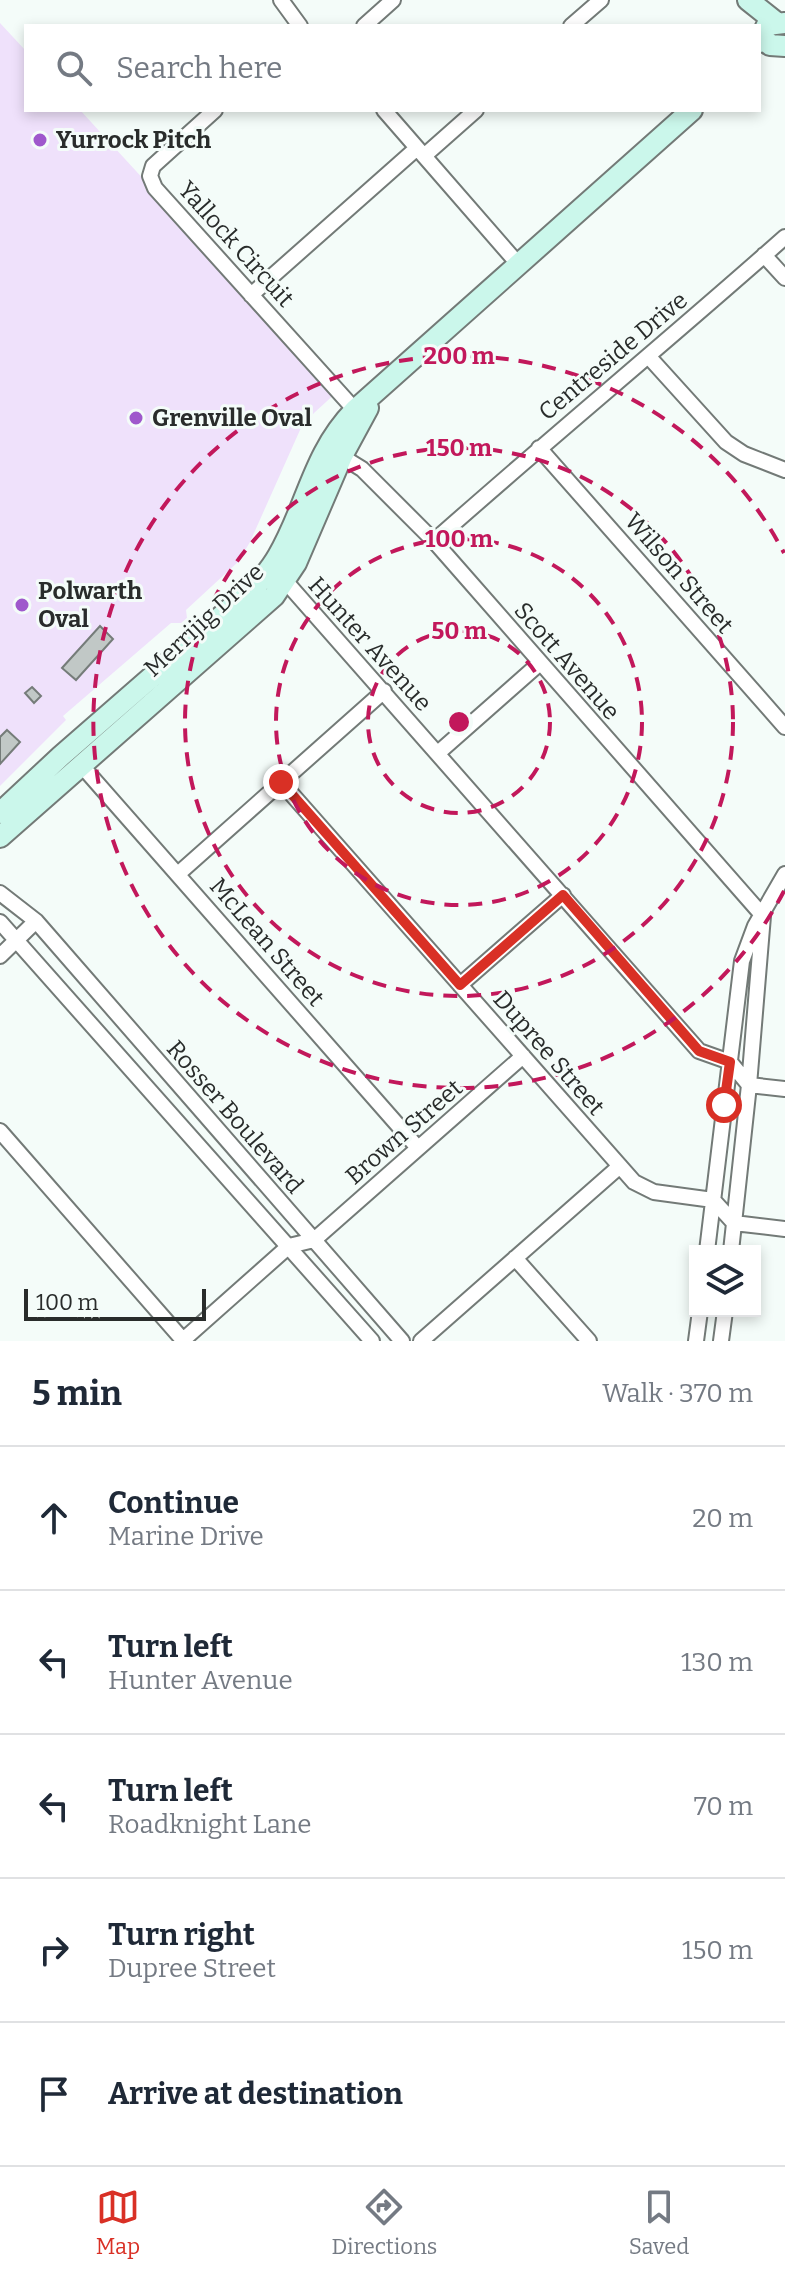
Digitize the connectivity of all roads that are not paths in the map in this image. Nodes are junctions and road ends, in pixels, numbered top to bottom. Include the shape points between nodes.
1 (281, 0) edge
2 (393, 0) edge
3 (601, 0) edge
4 (748, 0) edge
5 (299, 24) edge
6 (366, 24) edge
7 (573, 24) edge
8 (773, 35) edge
9 (213, 112) edge
10 (386, 112) edge
11 (473, 112) edge
12 (690, 112) edge
13 (420, 152) junction
14 (785, 237) edge
15 (764, 255) junction
16 (519, 265) junction
17 (785, 278) edge
18 (251, 295) junction
19 (649, 357) junction
20 (378, 392) junction
21 (355, 410) junction
22 (539, 448) junction
23 (334, 452) junction
24 (785, 470) edge
25 (434, 541) junction
26 (279, 574) junction
27 (540, 663) junction
28 (384, 691) junction
29 (785, 727) edge
30 (438, 753) junction
31 (82, 766) junction
32 (281, 782) junction
33 (0, 813) edge
34 (0, 837) edge
35 (178, 874) junction
36 (785, 874) edge
37 (0, 893) edge
38 (563, 895) junction
39 (763, 916) junction
40 (36, 921) junction
41 (0, 922) edge
42 (17, 940) junction
43 (0, 956) edge
44 (460, 985) junction
45 (523, 1056) junction
46 (730, 1062) junction
47 (749, 1085) junction
48 (785, 1089) edge
49 (0, 1131) edge
50 (418, 1148) junction
51 (620, 1166) junction
52 (713, 1200) junction
53 (734, 1223) junction
54 (785, 1229) edge
55 (314, 1240) junction
56 (708, 1245) edge
57 (732, 1245) edge
58 (289, 1246) junction
59 (515, 1258) junction
60 (699, 1317) edge
61 (724, 1317) edge
62 (182, 1340) edge
63 (372, 1341) edge
64 (402, 1341) edge
65 (421, 1341) edge
66 (589, 1341) edge
67 (696, 1341) edge
68 (721, 1341) edge

1 - 5 street
2 - 6 street
3 - 7 street
4 - 8 street
9 - 18 street, Yallock Circuit via 153,166 150,176
10 - 13 street
11 - 13 street
12 - 16 street, Merrijig Drive
13 - 16 street
13 - 18 street
14 - 15 street, Centreside Drive
15 - 17 street
15 - 19 street, Centreside Drive
16 - 20 street, Merrijig Drive
18 - 21 street, Yallock Circuit
19 - 22 street, Centreside Drive
19 - 24 street via 726,442
20 - 21 street, Merrijig Drive
20 - 23 street, Merrijig Drive
21 - 23 street, Merrijig Drive via 341,425
22 - 25 street, Centreside Drive
22 - 29 street, Wilson Street
23 - 25 street, Scott Avenue via 362,469
23 - 26 street, Merrijig Drive via 312,476
25 - 27 street, Scott Avenue
26 - 28 street, Hunter Avenue
26 - 31 street, Merrijig Drive via 264,606
26 - 33 street, Merrijig Drive via 233,608
27 - 30 street
27 - 39 street, Scott Avenue
28 - 30 street, Hunter Avenue
28 - 32 street
30 - 38 street, Hunter Avenue
31 - 34 street, Merrijig Drive
31 - 35 street, McLean Street
32 - 35 street
32 - 44 street, Dupree Street
35 - 50 street, McLean Street
36 - 39 street
37 - 40 street, Rosser Boulevard
38 - 44 street
38 - 46 street, Hunter Avenue via 699,1051
39 - 46 street via 742,961
39 - 47 street
40 - 42 street
40 - 55 street, Rosser Boulevard
41 - 42 street, Rosser Boulevard
42 - 43 street
42 - 58 street, Rosser Boulevard
44 - 45 street, Dupree Street
45 - 50 street, Brown Street
45 - 51 street, Dupree Street
46 - 47 street
46 - 52 street
47 - 48 street
47 - 53 street
49 - 62 street
50 - 55 street, Brown Street
51 - 52 street, Dupree Street via 634,1182 654,1192
51 - 59 street
52 - 53 street
52 - 56 street
53 - 54 street
53 - 57 street
55 - 58 street
55 - 64 street, Rosser Boulevard
58 - 62 street
58 - 63 street, Rosser Boulevard
59 - 65 street
59 - 66 street
60 - 67 street
61 - 68 street

